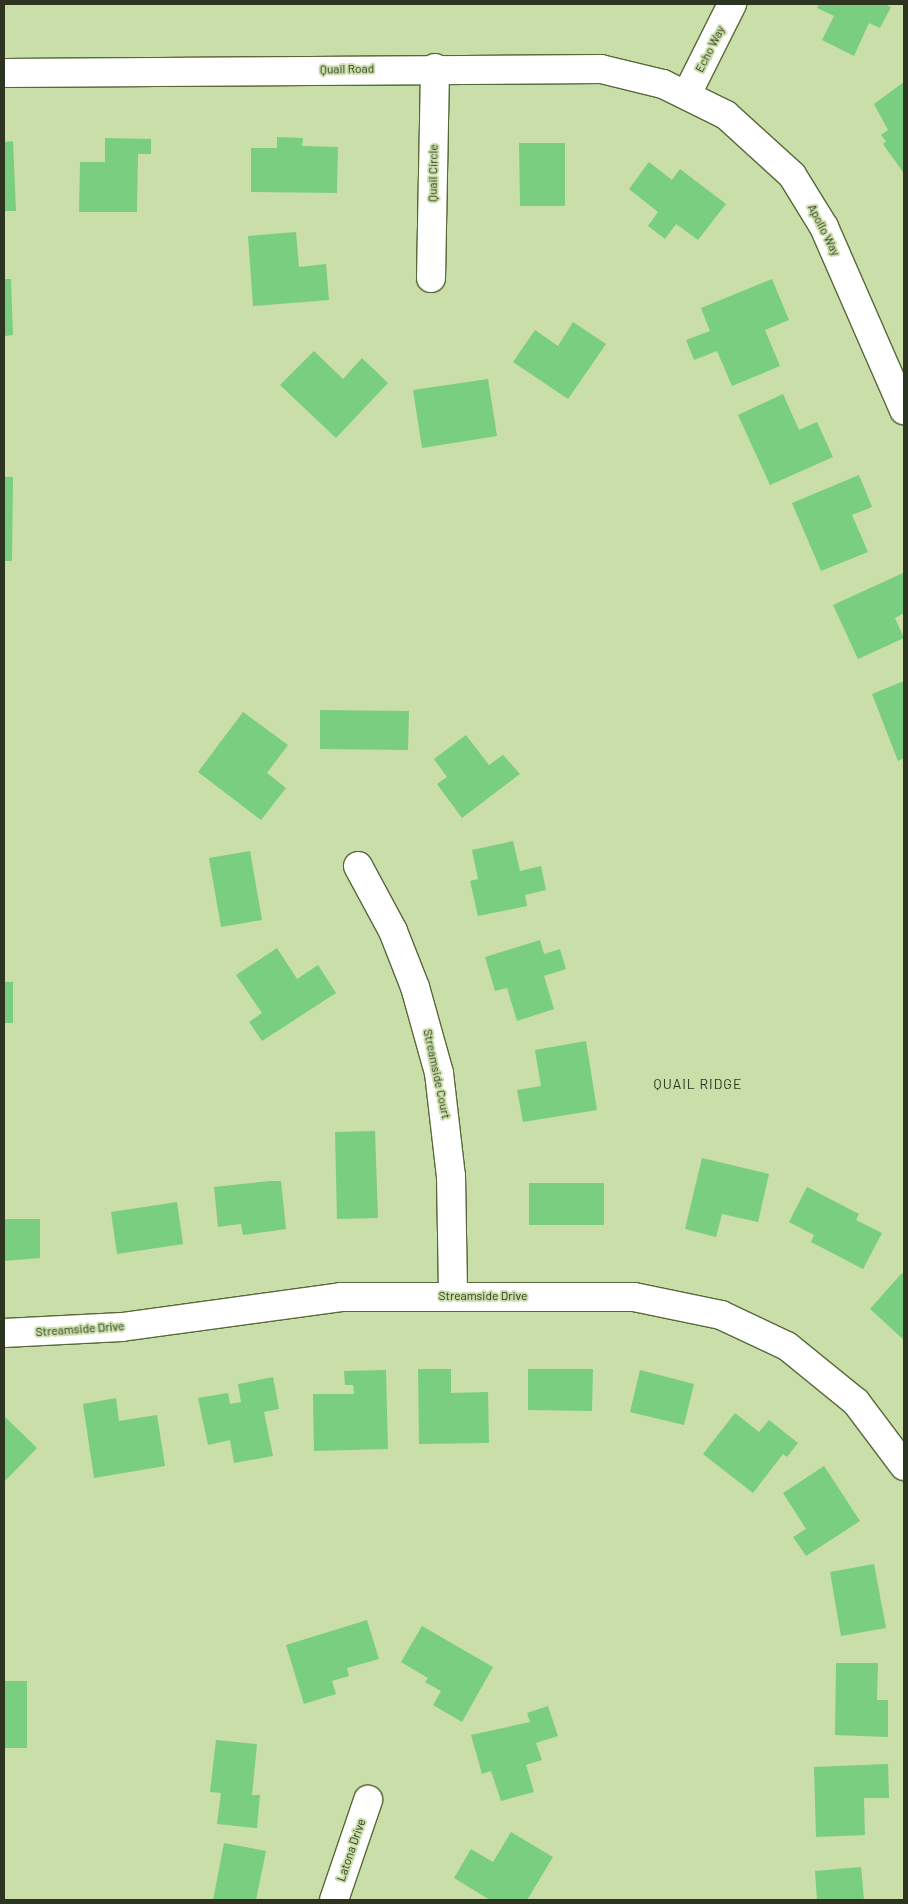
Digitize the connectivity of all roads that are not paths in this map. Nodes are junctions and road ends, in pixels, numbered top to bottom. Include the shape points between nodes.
1 (732, 4) edge
2 (435, 68) junction
3 (4, 72) edge
4 (687, 94) junction
5 (432, 278) dead end
6 (904, 410) edge
7 (358, 866) dead end
8 (453, 1296) junction
9 (4, 1333) edge
10 (904, 1466) edge
11 (368, 1800) dead end
12 (334, 1900) edge

1 - 4 street, Echo Way
2 - 3 street, Quail Road
2 - 4 street, Quail Road via 601,69 638,76
2 - 5 street, Quail Circle
4 - 6 street, Apollo Way via 726,115 762,144 801,188 824,226
7 - 8 street, Streamside Court via 393,931 415,986 439,1073 451,1176
8 - 9 street, Streamside Drive via 340,1298 122,1327
8 - 10 street, Streamside Drive via 634,1298 721,1315 781,1343 812,1363 856,1402
11 - 12 street, Latona Drive

